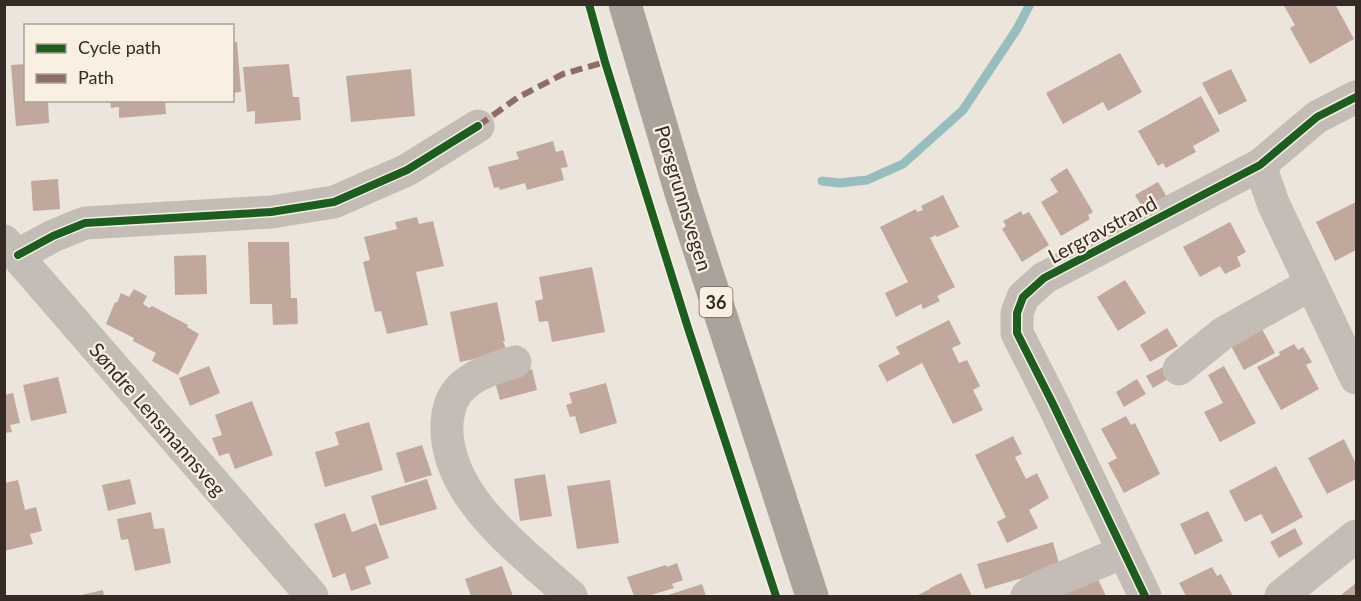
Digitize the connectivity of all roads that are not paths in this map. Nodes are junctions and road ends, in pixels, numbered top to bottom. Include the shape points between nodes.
1 (626, 5) edge
2 (1356, 97) edge
3 (478, 126) dead end
4 (1260, 165) junction
5 (11, 248) edge
6 (1316, 294) junction
7 (515, 362) dead end
8 (1179, 369) dead end
9 (1356, 378) edge
10 (1356, 536) edge
11 (1123, 552) junction
12 (312, 597) edge
13 (571, 597) edge
14 (812, 597) edge
15 (1027, 597) edge
16 (1145, 597) edge
17 (1281, 597) edge

1 - 14 highway, Porsgrunnsvegen / 36 via 681,193
2 - 4 street, Lergravstrand via 1317,117
3 - 5 street via 407,170 334,202 271,212 85,223
4 - 6 street via 1273,203
4 - 11 street, Lergravstrand via 1044,278 1023,297 1017,313 1017,333
5 - 12 street, Søndre Lensmannsveg
6 - 8 street via 1222,334
6 - 9 street
7 - 13 street via 485,372 464,385 449,404 450,454 475,503 504,537
10 - 17 street
11 - 15 street via 1034,590
11 - 16 street, Lergravstrand

